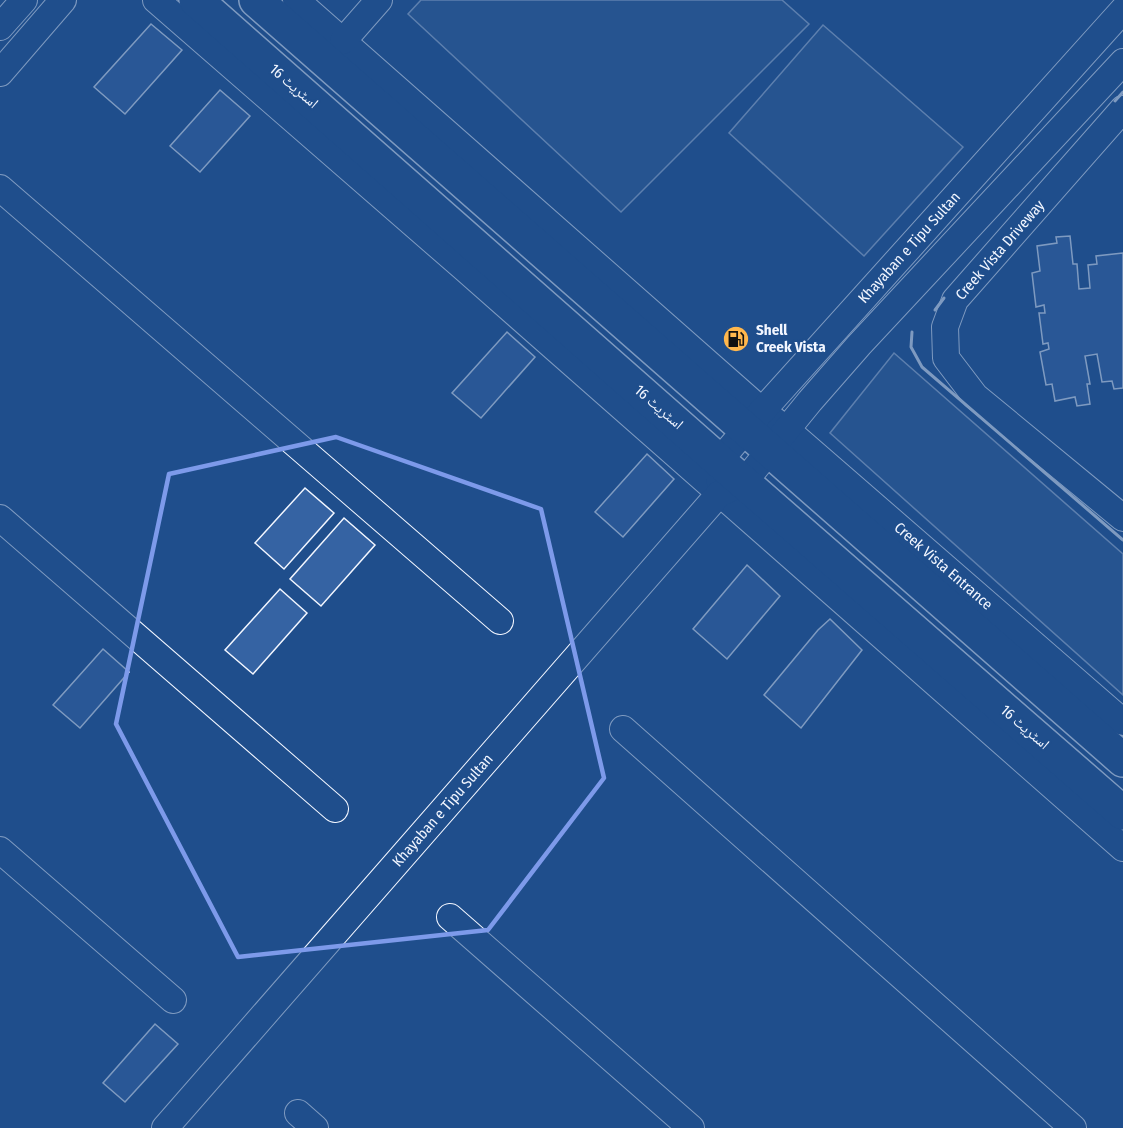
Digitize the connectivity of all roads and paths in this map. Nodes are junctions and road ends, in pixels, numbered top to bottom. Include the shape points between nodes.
1 (24, 0) edge
2 (63, 0) edge
3 (156, 0) edge
4 (196, 0) edge
5 (256, 0) edge
6 (296, 0) edge
7 (379, 0) edge
8 (1123, 10) edge
9 (0, 27) edge
10 (343, 41) junction
11 (1123, 62) edge
12 (0, 73) edge
13 (1123, 109) edge
14 (0, 188) edge
15 (786, 383) junction
16 (810, 401) junction
17 (766, 430) junction
18 (719, 461) junction
19 (732, 488) junction
20 (0, 518) edge
21 (1123, 518) edge
22 (500, 621) dead end
23 (1123, 722) edge
24 (623, 729) dead end
25 (1123, 760) edge
26 (335, 809) dead end
27 (1123, 813) edge
28 (1123, 848) edge
29 (0, 850) edge
30 (450, 917) dead end
31 (173, 1000) dead end
32 (165, 1128) edge
33 (691, 1128) edge
34 (1073, 1128) edge

1 - 9 street
2 - 12 street
3 - 19 street via 464,268
4 - 18 main road, اسٹریٹ 16
5 - 17 main road
6 - 10 street, Creek Vista Entrance
7 - 10 street
8 - 15 street, Khayaban e Tipu Sultan
10 - 17 street, Creek Vista Entrance
11 - 16 street, Khayaban e Tipu Sultan
13 - 21 street, Creek Vista Driveway via 955,300 945,327 946,358 975,396
14 - 22 street
15 - 16 street
15 - 17 street, Khayaban e Tipu Sultan
16 - 17 street, Khayaban e Tipu Sultan
17 - 18 street, Khayaban e Tipu Sultan
17 - 19 street, Khayaban e Tipu Sultan
17 - 23 street, Creek Vista Entrance
17 - 25 main road
18 - 19 main road, اسٹریٹ 16
19 - 27 main road, اسٹریٹ 16
19 - 28 street
19 - 32 street, Khayaban e Tipu Sultan
20 - 26 street
24 - 34 street
29 - 31 street
30 - 33 street

